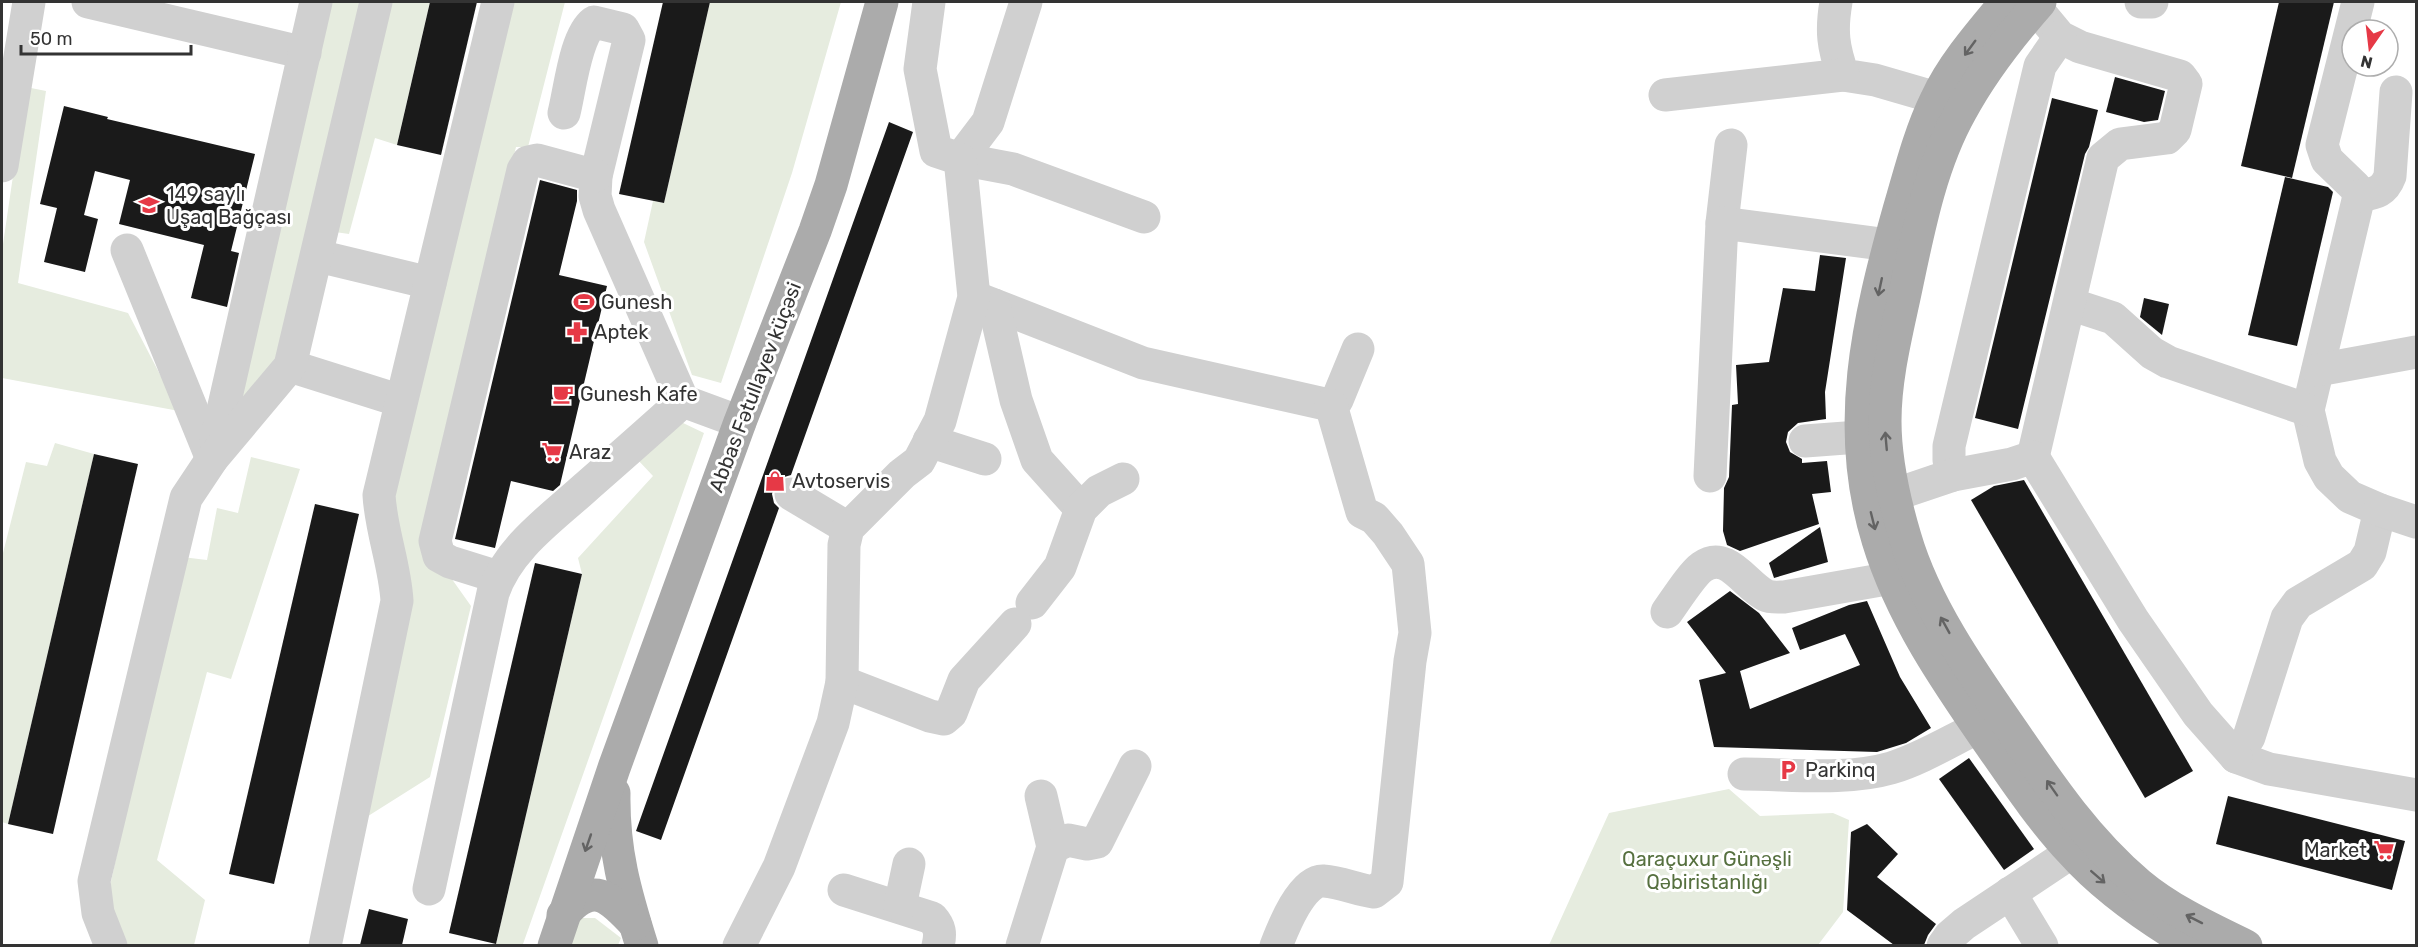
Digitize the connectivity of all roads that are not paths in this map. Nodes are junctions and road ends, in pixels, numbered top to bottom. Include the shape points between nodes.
1 (29, 2) edge
2 (88, 2) edge
3 (316, 2) edge
4 (376, 2) edge
5 (498, 2) edge
6 (882, 2) edge
7 (929, 2) edge
8 (1026, 2) edge
9 (1836, 2) edge
10 (2141, 2) edge
11 (2152, 2) edge
12 (2358, 2) edge
13 (2027, 3) edge
14 (2060, 37) junction
15 (305, 53) junction
16 (1843, 75) junction
17 (2396, 92) dead end
18 (1665, 95) dead end
19 (1936, 98) junction
20 (564, 113) dead end
21 (1731, 145) dead end
22 (960, 159) junction
23 (2, 166) edge
24 (596, 176) junction
25 (2359, 196) junction
26 (1144, 217) dead end
27 (1722, 223) junction
28 (1889, 245) junction
29 (127, 250) dead end
30 (318, 256) junction
31 (430, 283) junction
32 (984, 301) junction
33 (2070, 304) junction
34 (1358, 349) dead end
35 (2416, 352) edge
36 (290, 366) junction
37 (2318, 370) junction
38 (401, 401) junction
39 (683, 401) junction
40 (1331, 405) junction
41 (2308, 410) junction
42 (740, 422) junction
43 (1859, 437) junction
44 (929, 441) junction
45 (1805, 441) dead end
46 (2034, 457) junction
47 (212, 459) junction
48 (985, 459) dead end
49 (1953, 475) junction
50 (1710, 476) dead end
51 (1123, 479) dead end
52 (790, 494) dead end
53 (1894, 495) junction
54 (1081, 509) junction
55 (2380, 510) junction
56 (2416, 522) edge
57 (848, 528) junction
58 (498, 577) junction
59 (1892, 578) junction
60 (1667, 612) dead end
61 (842, 682) junction
62 (1969, 688) junction
63 (1978, 727) junction
64 (2236, 757) junction
65 (1135, 766) dead end
66 (614, 768) junction
67 (1744, 774) dead end
68 (2416, 795) edge
69 (1041, 796) dead end
70 (1053, 848) junction
71 (2072, 852) junction
72 (909, 864) dead end
73 (429, 889) dead end
74 (844, 890) dead end
75 (2010, 893) junction
76 (900, 906) junction
77 (563, 915) junction
78 (639, 935) edge
79 (111, 945) edge
80 (325, 945) edge
81 (554, 945) edge
82 (739, 945) edge
83 (938, 945) edge
84 (1022, 945) edge
85 (1276, 945) edge
86 (1943, 945) edge
87 (2042, 945) edge
88 (2194, 945) edge
89 (2246, 945) edge

1 - 23 street
2 - 15 street
3 - 15 street
4 - 30 street
5 - 31 street
6 - 42 main road, Abbas Fətullayev küçəsi via 831,185
7 - 22 street via 920,69 936,151
8 - 22 street via 988,122
9 - 16 street via 1833,42
10 - 11 street
12 - 25 street via 2322,145 2327,160 2355,186
13 - 14 street
13 -> 19 main road via 1962,58
53 -> 13 main road via 1886,438 1888,381 1928,195 1960,112
14 - 33 street via 2080,47 2181,76 2186,84 2175,130 2167,138 2120,144 2103,158
14 - 49 street via 2040,66 2037,78 1949,446
15 - 47 street
16 - 18 street
16 - 19 street
17 - 25 street via 2390,176 2381,192
19 - 28 main road via 1919,141
20 - 24 street via 587,27 594,22 623,29 629,40
21 - 27 street
22 - 26 street via 1013,169
22 - 32 street
24 - 39 street via 599,210
24 - 58 street via 537,160 528,162 523,170 435,541 439,556
25 - 37 street
27 - 28 street
27 - 50 street
28 -> 43 main road via 1863,369
29 - 47 street
30 - 31 street
30 - 36 street
31 - 38 street
32 - 40 street via 1143,363
32 - 44 street
32 - 54 street via 1037,460
33 - 41 street via 2113,318 2168,362
33 - 46 street
34 - 40 street via 1337,400
35 - 37 street
36 - 38 street
36 - 47 street
37 - 41 street
38 - 80 street via 379,495 397,601
39 - 42 street
39 - 58 street via 532,535
40 - 85 street via 1362,512 1374,518 1408,564 1415,633 1387,882 1374,892 1322,880 1308,886
41 - 55 street via 2320,461 2329,477 2350,497
42 - 66 main road, Abbas Fətullayev küçəsi
43 - 45 street
43 -> 59 main road via 1868,499
44 - 48 street
44 - 57 street via 919,461
46 - 49 street
46 - 64 street via 2133,620 2198,714
47 - 79 street via 186,498 94,881 98,913
49 - 53 street
51 - 54 street via 1099,491
52 - 57 street
62 -> 53 main road via 1952,639 1929,598 1908,547
54 - 61 street via 1060,567 964,680 951,713 944,719
55 - 56 street
55 - 64 street via 2370,552 2361,566 2298,603 2287,618 2249,736
57 - 61 street via 844,546
58 - 73 street
59 - 60 street via 1784,597 1768,596 1729,565 1716,561 1701,567
59 - 62 main road via 1925,646
61 - 82 street via 833,723 779,867
62 - 63 main road
89 -> 62 main road via 2177,911 2114,861 2089,836
63 - 67 street via 1890,768 1858,774
63 - 71 main road via 2038,813
64 - 68 street via 2269,770
65 - 70 street via 1097,842 1068,840
66 -> 77 main road, Abbas Fətullayev küçəsi
66 - 78 main road via 613,828 620,872
69 - 70 street
70 - 84 street
71 - 75 street
71 -> 88 main road via 2129,903
72 - 76 street
74 - 76 street
75 - 86 street via 1964,924
75 - 87 street
76 - 83 street via 932,918 939,926
77 - 78 main road via 582,896 594,895 616,904
77 - 81 main road, Abbas Fətullayev küçəsi

